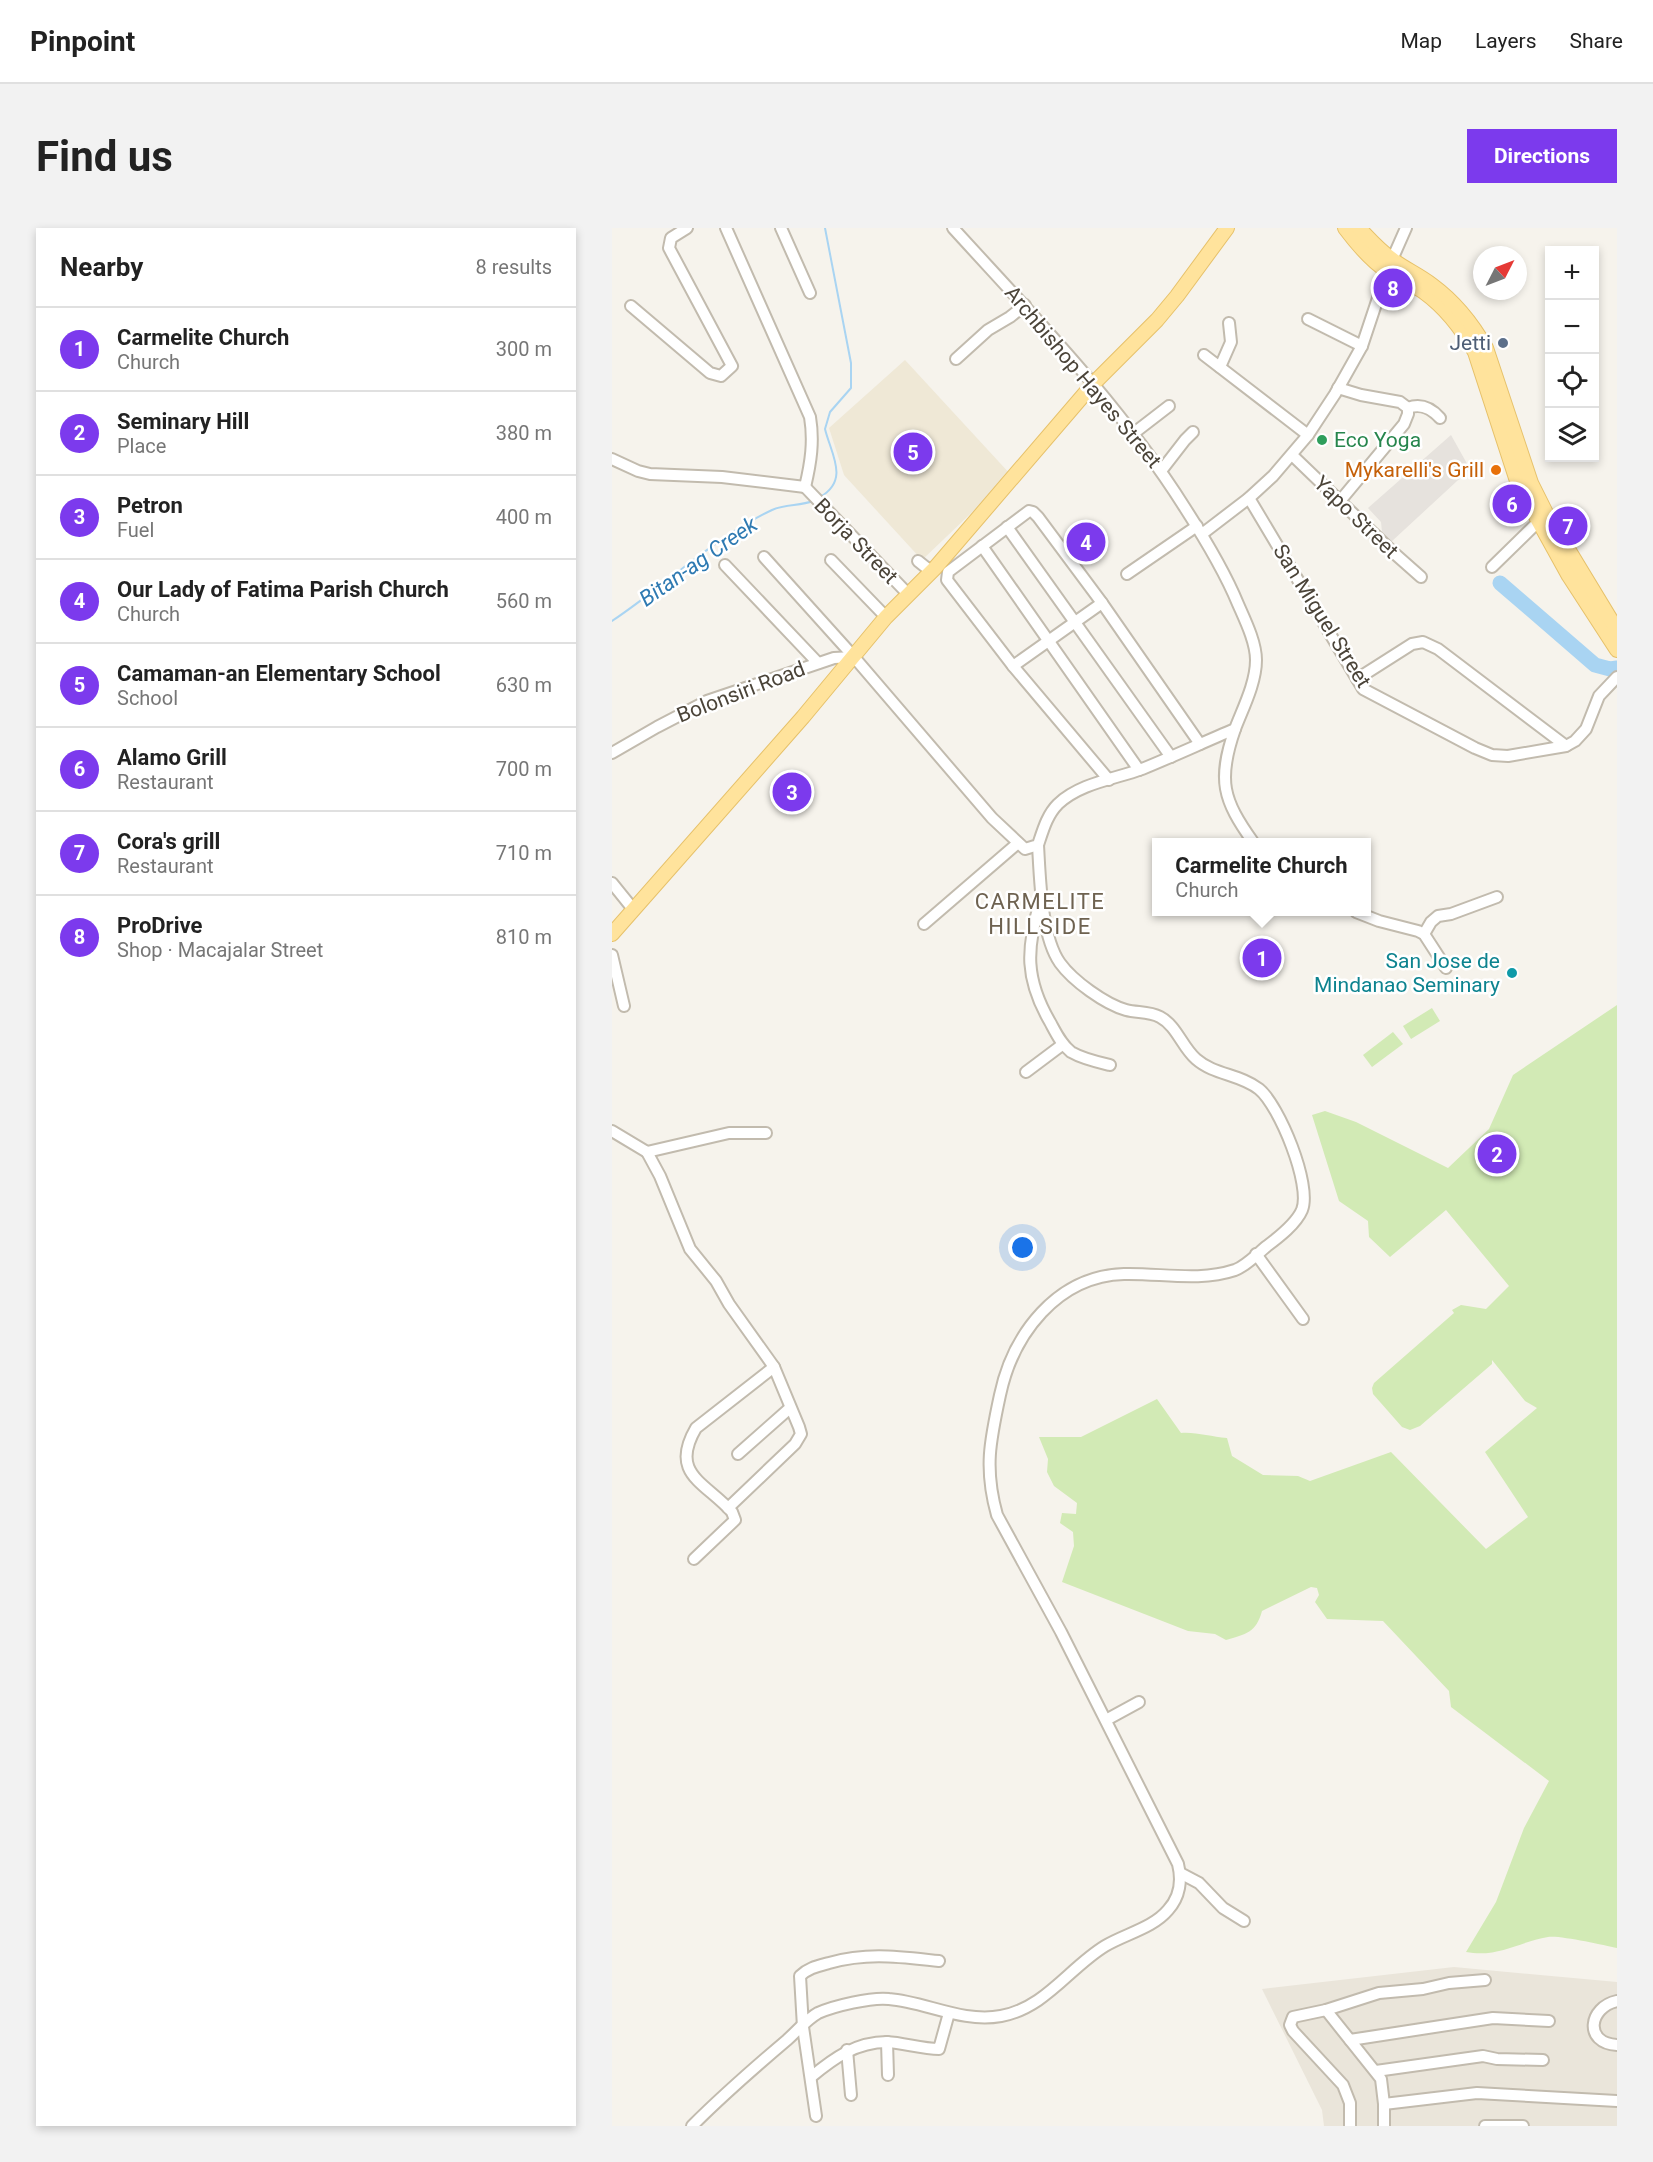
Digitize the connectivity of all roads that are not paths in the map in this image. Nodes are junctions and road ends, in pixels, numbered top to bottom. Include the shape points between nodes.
1 (687, 228) edge
2 (726, 228) edge
3 (781, 228) edge
4 (953, 228) edge
5 (1227, 228) edge
6 (1345, 228) edge
7 (1359, 228) edge
8 (1406, 228) edge
9 (1389, 265) junction
10 (810, 293) dead end
11 (1025, 305) junction
12 (631, 306) dead end
13 (1308, 319) dead end
14 (1229, 323) dead end
15 (1362, 346) junction
16 (1204, 355) dead end
17 (956, 359) dead end
18 (1220, 367) junction
19 (1093, 384) junction
20 (1338, 388) junction
21 (1169, 406) dead end
22 (1408, 408) junction
23 (1440, 418) dead end
24 (1506, 426) junction
25 (1193, 432) dead end
26 (1134, 433) junction
27 (1308, 435) junction
28 (1292, 455) junction
29 (612, 459) edge
30 (1161, 471) junction
31 (808, 491) junction
32 (1249, 498) junction
33 (1340, 501) junction
34 (1538, 522) junction
35 (1007, 527) junction
36 (1199, 530) junction
37 (982, 546) junction
38 (764, 557) dead end
39 (831, 560) dead end
40 (918, 561) dead end
41 (725, 565) dead end
42 (1492, 567) dead end
43 (934, 568) junction
44 (1127, 574) dead end
45 (1421, 577) dead end
46 (908, 594) junction
47 (1102, 603) junction
48 (886, 617) junction
49 (1075, 622) junction
50 (1617, 630) edge
51 (1048, 642) junction
52 (1616, 649) edge
53 (848, 657) junction
54 (818, 663) junction
55 (1013, 666) junction
56 (1617, 677) edge
57 (1356, 679) junction
58 (1235, 729) junction
59 (1200, 744) junction
60 (1566, 746) junction
61 (612, 753) edge
62 (1171, 757) junction
63 (1139, 770) junction
64 (1109, 780) junction
65 (1250, 838) edge
66 (1018, 843) junction
67 (1038, 845) junction
68 (612, 883) edge
69 (1041, 896) junction
70 (1497, 897) dead end
71 (633, 909) junction
72 (1366, 916) edge
73 (924, 924) dead end
74 (612, 934) edge
75 (1424, 934) junction
76 (612, 955) edge
77 (1446, 968) dead end
78 (624, 1006) dead end
79 (1062, 1045) junction
80 (1110, 1065) dead end
81 (1026, 1072) dead end
82 (612, 1131) edge
83 (766, 1133) dead end
84 (647, 1152) junction
85 (1256, 1254) junction
86 (1303, 1319) dead end
87 (774, 1368) junction
88 (790, 1408) junction
89 (738, 1454) dead end
90 (728, 1508) junction
91 (694, 1559) dead end
92 (1139, 1702) dead end
93 (1106, 1720) junction
94 (1180, 1873) junction
95 (1244, 1921) dead end
96 (939, 1961) dead end
97 (1485, 1980) dead end
98 (1617, 2001) edge
99 (1326, 2010) junction
100 (950, 2013) junction
101 (1549, 2021) dead end
102 (803, 2026) junction
103 (1350, 2040) junction
104 (887, 2042) junction
105 (1617, 2045) edge
106 (847, 2050) junction
107 (1543, 2060) dead end
108 (1376, 2071) junction
109 (888, 2075) dead end
110 (811, 2077) junction
111 (851, 2094) dead end
112 (1617, 2101) edge
113 (1384, 2104) junction
114 (816, 2116) dead end
115 (692, 2126) edge
116 (1350, 2126) edge
117 (1384, 2126) edge
118 (1485, 2126) edge
119 (1523, 2126) edge

1 - 12 street via 671,238 669,248 734,369 721,376 710,373
2 - 31 street via 810,417 812,456
3 - 10 street
4 - 11 street, Archbishop Hayes Street
5 - 19 main road via 1172,302
6 - 9 main road via 1357,244
7 - 9 main road
8 - 9 street
9 - 15 street
9 - 24 main road via 1415,273 1444,294 1468,319
11 - 17 street via 988,330
11 - 19 street, Archbishop Hayes Street
13 - 15 street
14 - 18 street via 1231,342
15 - 20 street
16 - 18 street
18 - 27 street
19 - 26 street, Archbishop Hayes Street
19 - 43 main road
20 - 22 street via 1400,402
20 - 27 street
21 - 26 street
22 - 23 street via 1427,407
22 - 33 street via 1404,424
24 - 34 main road via 1518,484
24 - 50 main road via 1546,513
25 - 30 street
26 - 30 street, Archbishop Hayes Street
27 - 28 street
28 - 32 street
28 - 33 street, Yapo Street
29 - 31 street via 650,474 722,477
30 - 36 street, Archbishop Hayes Street
31 - 46 street, Borja Street
32 - 36 street
32 - 57 street, San Miguel Street
33 - 45 street, Yapo Street
34 - 42 street
34 - 52 main road
35 - 37 street
35 - 47 street via 1033,512
35 - 49 street
36 - 44 street
36 - 58 street, Archbishop Hayes Street via 1228,580 1256,657 1252,683
37 - 51 street
37 - 55 street via 948,572 947,580
38 - 53 street
39 - 48 street
40 - 43 street via 928,569
41 - 54 street
43 - 46 main road
46 - 48 main road
47 - 49 street
47 - 59 street
48 - 53 main road
49 - 51 street
49 - 62 street
51 - 55 street
51 - 63 street
53 - 54 street, Bolonsiri Road
53 - 66 street
53 - 71 main road
54 - 61 street, Bolonsiri Road via 707,701
55 - 64 street
56 - 60 street via 1599,696 1586,729
57 - 60 street, San Miguel Street via 1374,696 1492,755
57 - 60 street via 1412,644 1422,642 1438,649
58 - 59 street
58 - 65 street, Archbishop Hayes Street via 1227,755 1225,789 1237,820
59 - 62 street
62 - 63 street
63 - 64 street
64 - 67 street via 1080,790 1059,804 1045,823
66 - 67 street via 1025,849
66 - 73 street
67 - 69 street
68 - 71 street
69 - 79 street via 1031,940 1030,968 1035,993
69 - 85 street via 1054,951 1067,972 1104,1000 1127,1010 1154,1014 1168,1022 1198,1061 1250,1083 1268,1100 1294,1151 1304,1183 1304,1203 1290,1226
70 - 75 street via 1438,916
71 - 74 main road
72 - 75 street
75 - 77 street
76 - 78 street
79 - 80 street via 1082,1057
79 - 81 street
82 - 84 street
83 - 84 street via 729,1133
84 - 87 street via 690,1249
85 - 86 street
85 - 93 street via 1237,1269 1210,1276 1105,1275 1066,1291 1044,1309 1021,1337 1004,1375 988,1472 997,1515
87 - 88 street
87 - 90 street via 696,1428 686,1449 687,1465 693,1476
88 - 89 street
88 - 90 street via 801,1434 795,1444
90 - 91 street via 735,1520
92 - 93 street
93 - 94 street
94 - 95 street via 1199,1883 1223,1908
94 - 100 street via 1177,1897 1161,1918 1104,1946 1022,2010 987,2017
96 - 102 street via 885,1955 851,1957 806,1970 798,1979
97 - 99 street via 1380,1993
98 - 105 street via 1604,2006 1593,2024 1598,2039
99 - 103 street
99 - 116 street via 1293,2017 1290,2025 1343,2085 1350,2103
100 - 102 street via 890,1999 872,1999 818,2013
100 - 104 street via 939,2049
101 - 103 street via 1493,2018
102 - 110 street
102 - 115 street
103 - 108 street
104 - 106 street
104 - 109 street
106 - 110 street
106 - 111 street
107 - 108 street via 1483,2056
108 - 113 street
110 - 114 street
112 - 113 street via 1477,2093
113 - 117 street
118 - 119 street

